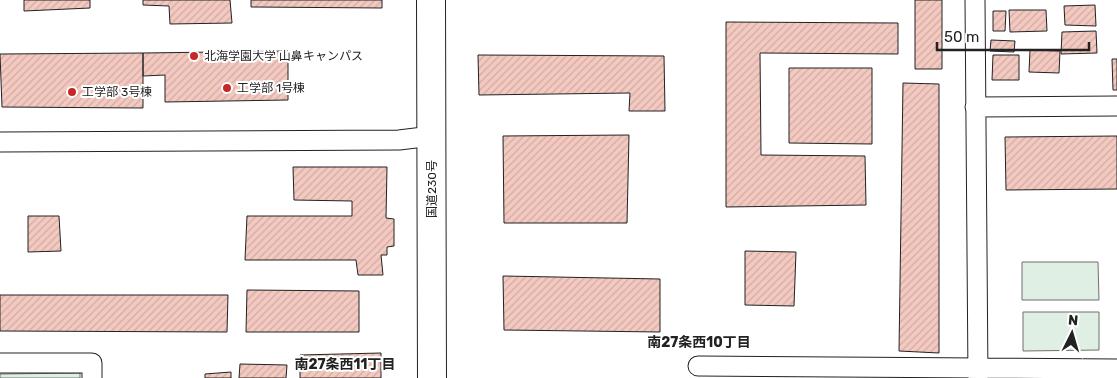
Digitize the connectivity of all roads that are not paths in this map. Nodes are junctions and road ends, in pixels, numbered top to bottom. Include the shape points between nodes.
1 (431, 0) edge
2 (975, 0) edge
3 (1117, 106) edge
4 (975, 108) junction
5 (432, 136) junction
6 (0, 142) edge
7 (0, 363) edge
8 (698, 366) dead end
9 (1117, 368) edge
10 (978, 373) edge
11 (92, 378) edge
12 (432, 378) edge

1 - 5 highway, 国道230号
2 - 4 street
3 - 4 street
4 - 10 street
5 - 6 street via 399,140
5 - 12 highway, 国道230号
7 - 11 street via 92,363
8 - 10 street
9 - 10 street

